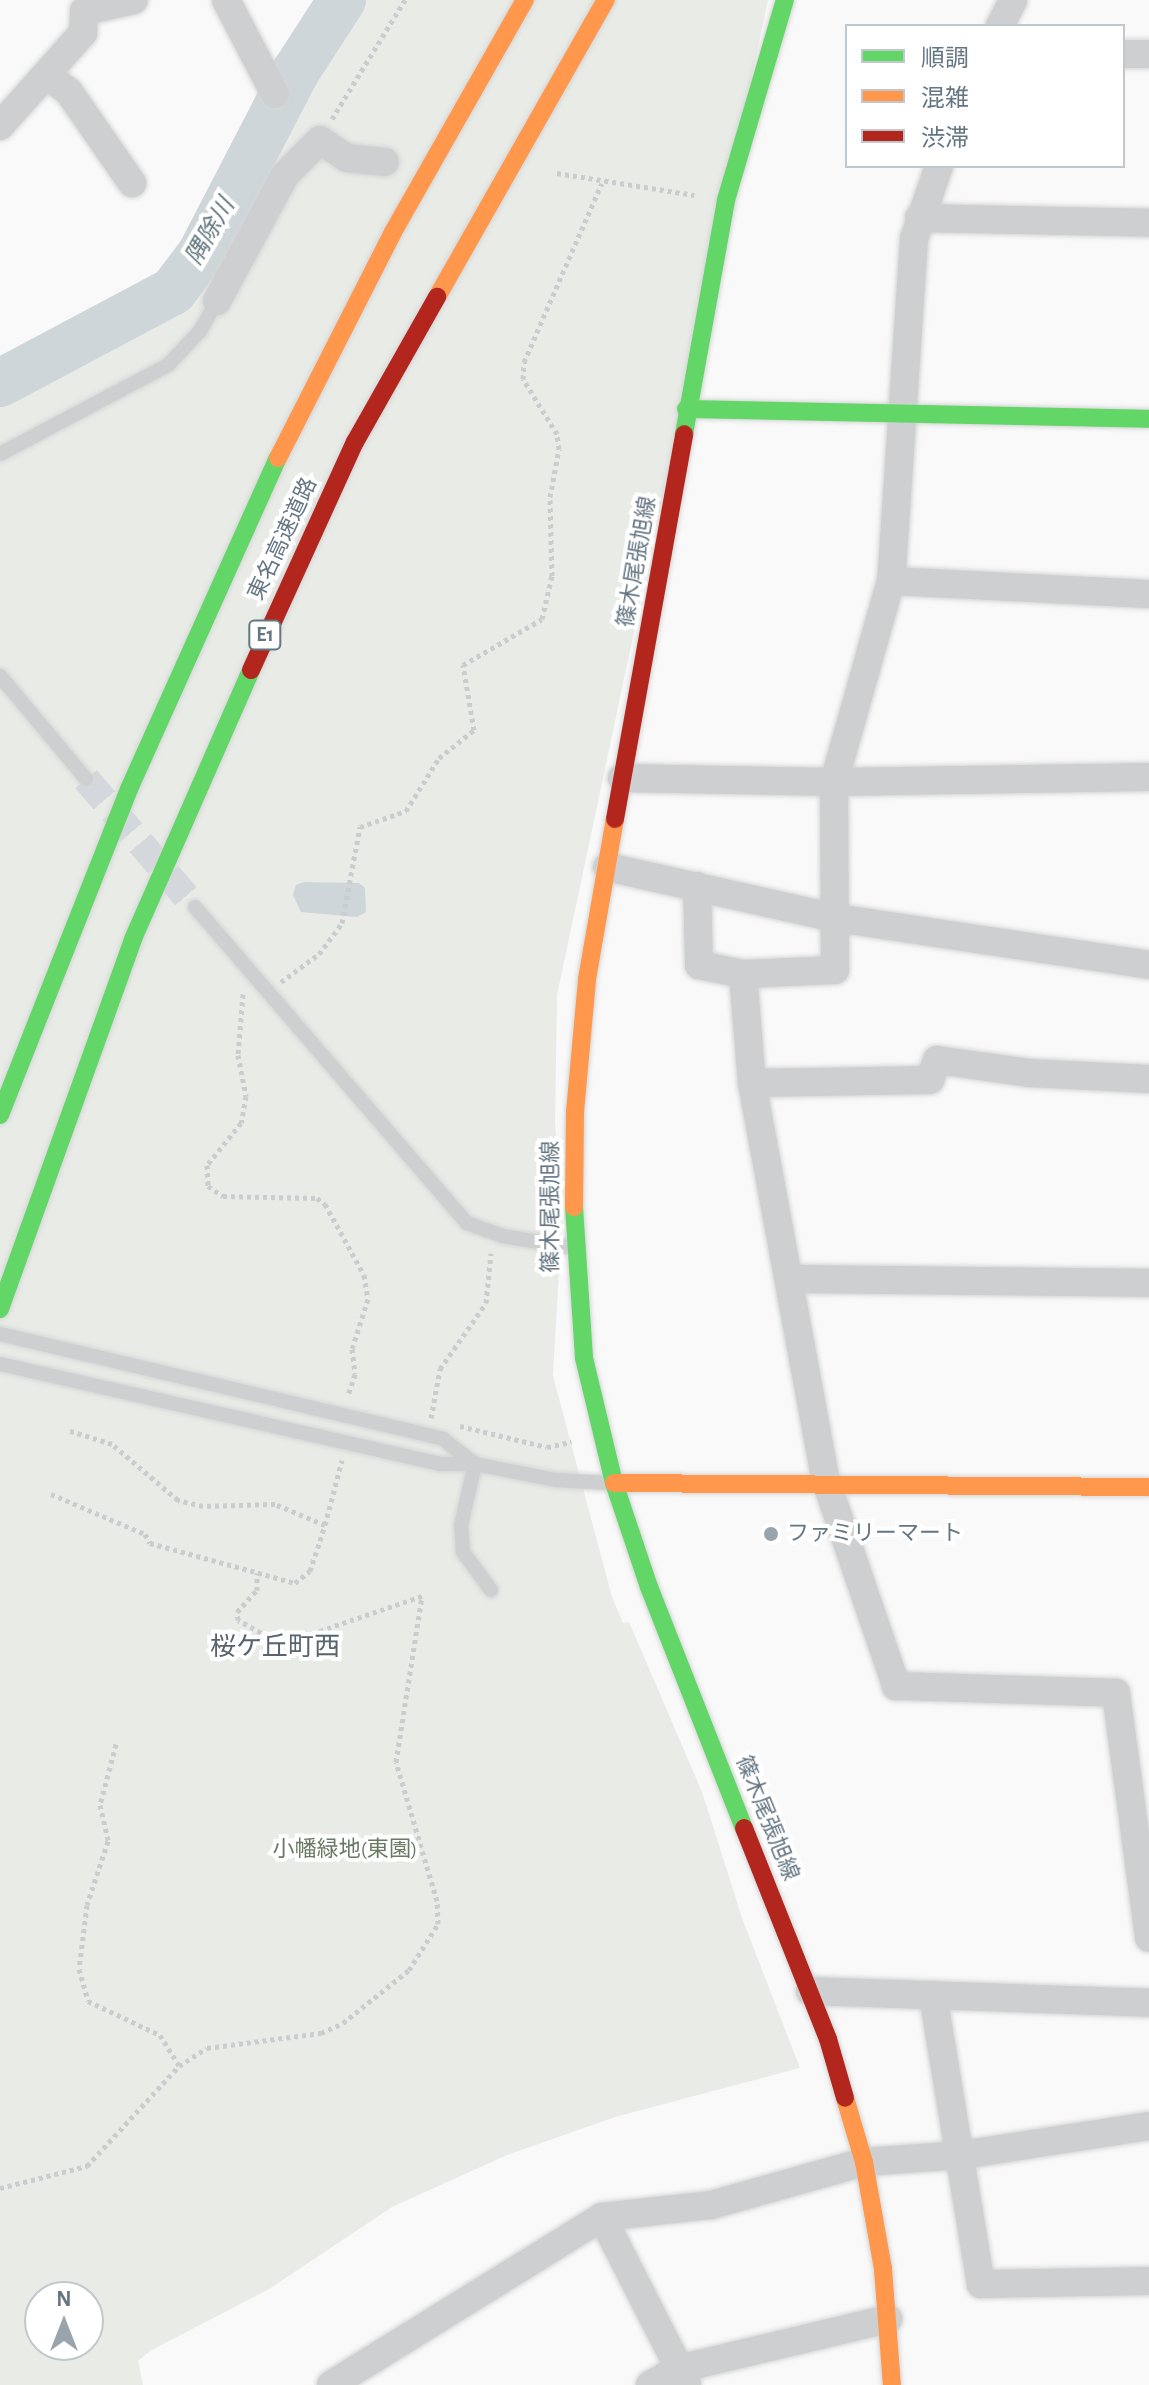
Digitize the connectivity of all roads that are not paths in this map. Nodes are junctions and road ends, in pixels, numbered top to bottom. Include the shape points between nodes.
1 (134, 0) edge
2 (226, 0) edge
3 (525, 0) edge
4 (606, 0) edge
5 (785, 0) edge
6 (1013, 0) edge
7 (78, 6) edge
8 (1001, 24) edge
9 (1125, 54) edge
10 (1149, 54) edge
11 (48, 76) junction
12 (275, 94) dead end
13 (0, 126) edge
14 (385, 162) dead end
15 (938, 168) edge
16 (132, 183) dead end
17 (919, 218) junction
18 (1149, 223) edge
19 (217, 301) joint
20 (686, 409) junction
21 (901, 410) junction
22 (1149, 419) edge
23 (0, 454) edge
24 (891, 581) junction
25 (1149, 594) edge
26 (0, 676) edge
27 (1149, 777) edge
28 (622, 778) junction
29 (86, 779) tunnel mouth
30 (834, 782) junction
31 (607, 867) junction
32 (697, 886) junction
33 (195, 907) tunnel mouth
34 (836, 918) junction
35 (1149, 965) edge
36 (743, 974) junction
37 (1149, 1079) edge
38 (752, 1083) junction
39 (0, 1115) edge
40 (574, 1248) junction
41 (789, 1279) junction
42 (1149, 1283) edge
43 (0, 1308) edge
44 (0, 1334) edge
45 (0, 1364) edge
46 (475, 1464) junction
47 (826, 1481) junction
48 (614, 1483) junction
49 (1149, 1487) edge
50 (491, 1590) dead end
51 (1149, 1938) edge
52 (810, 1991) junction
53 (933, 1995) junction
54 (1149, 2003) edge
55 (1149, 2126) edge
56 (962, 2155) junction
57 (864, 2162) junction
58 (602, 2217) junction
59 (1149, 2281) edge
60 (888, 2319) junction
61 (683, 2377) edge
62 (331, 2385) edge
63 (650, 2385) edge
64 (892, 2385) edge

1 - 7 street
2 - 12 street
3 - 39 main road, 東名高速道路 via 393,232 269,476 123,803
4 - 43 main road, 東名高速道路 / E1 via 355,442 283,596 133,939 57,1137
5 - 20 main road, 篠木尾張旭線 via 726,200
6 - 8 street
7 - 11 street via 83,33
9 - 10 street
11 - 13 street
11 - 16 street via 69,92
14 - 19 street via 347,158 320,140 285,175
15 - 17 street
17 - 18 street
17 - 21 street
19 - 23 lane via 200,331 168,365
20 - 21 main road
20 - 28 main road, 篠木尾張旭線
21 - 22 main road
21 - 24 street
24 - 25 street
24 - 30 street
26 - 29 lane
27 - 30 street
28 - 30 street
28 - 31 main road, 篠木尾張旭線
30 - 34 street
31 - 32 street
31 - 40 main road, 篠木尾張旭線 via 581,1027
32 - 34 street
32 - 36 street via 699,965
33 - 40 lane via 467,1223
34 - 35 street
34 - 36 street via 835,970
36 - 38 street
37 - 38 street via 1029,1073 937,1060 930,1080
38 - 41 street
40 - 48 main road, 篠木尾張旭線 via 584,1358
41 - 42 street
41 - 47 street
44 - 46 lane via 443,1439
45 - 46 lane via 439,1464
46 - 48 lane via 556,1480
46 - 50 lane via 461,1525 463,1552
47 - 48 main road
47 - 49 main road
47 - 51 street via 896,1686 1116,1693
48 - 52 main road, 篠木尾張旭線 via 649,1587
52 - 53 street
52 - 57 main road, 篠木尾張旭線
53 - 54 street
53 - 56 street
55 - 56 street
56 - 57 street
56 - 59 street via 981,2284
57 - 58 street via 711,2205
57 - 60 main road, 篠木尾張旭線
58 - 61 street
58 - 62 street
60 - 61 street
60 - 64 main road, 篠木尾張旭線
61 - 63 street

